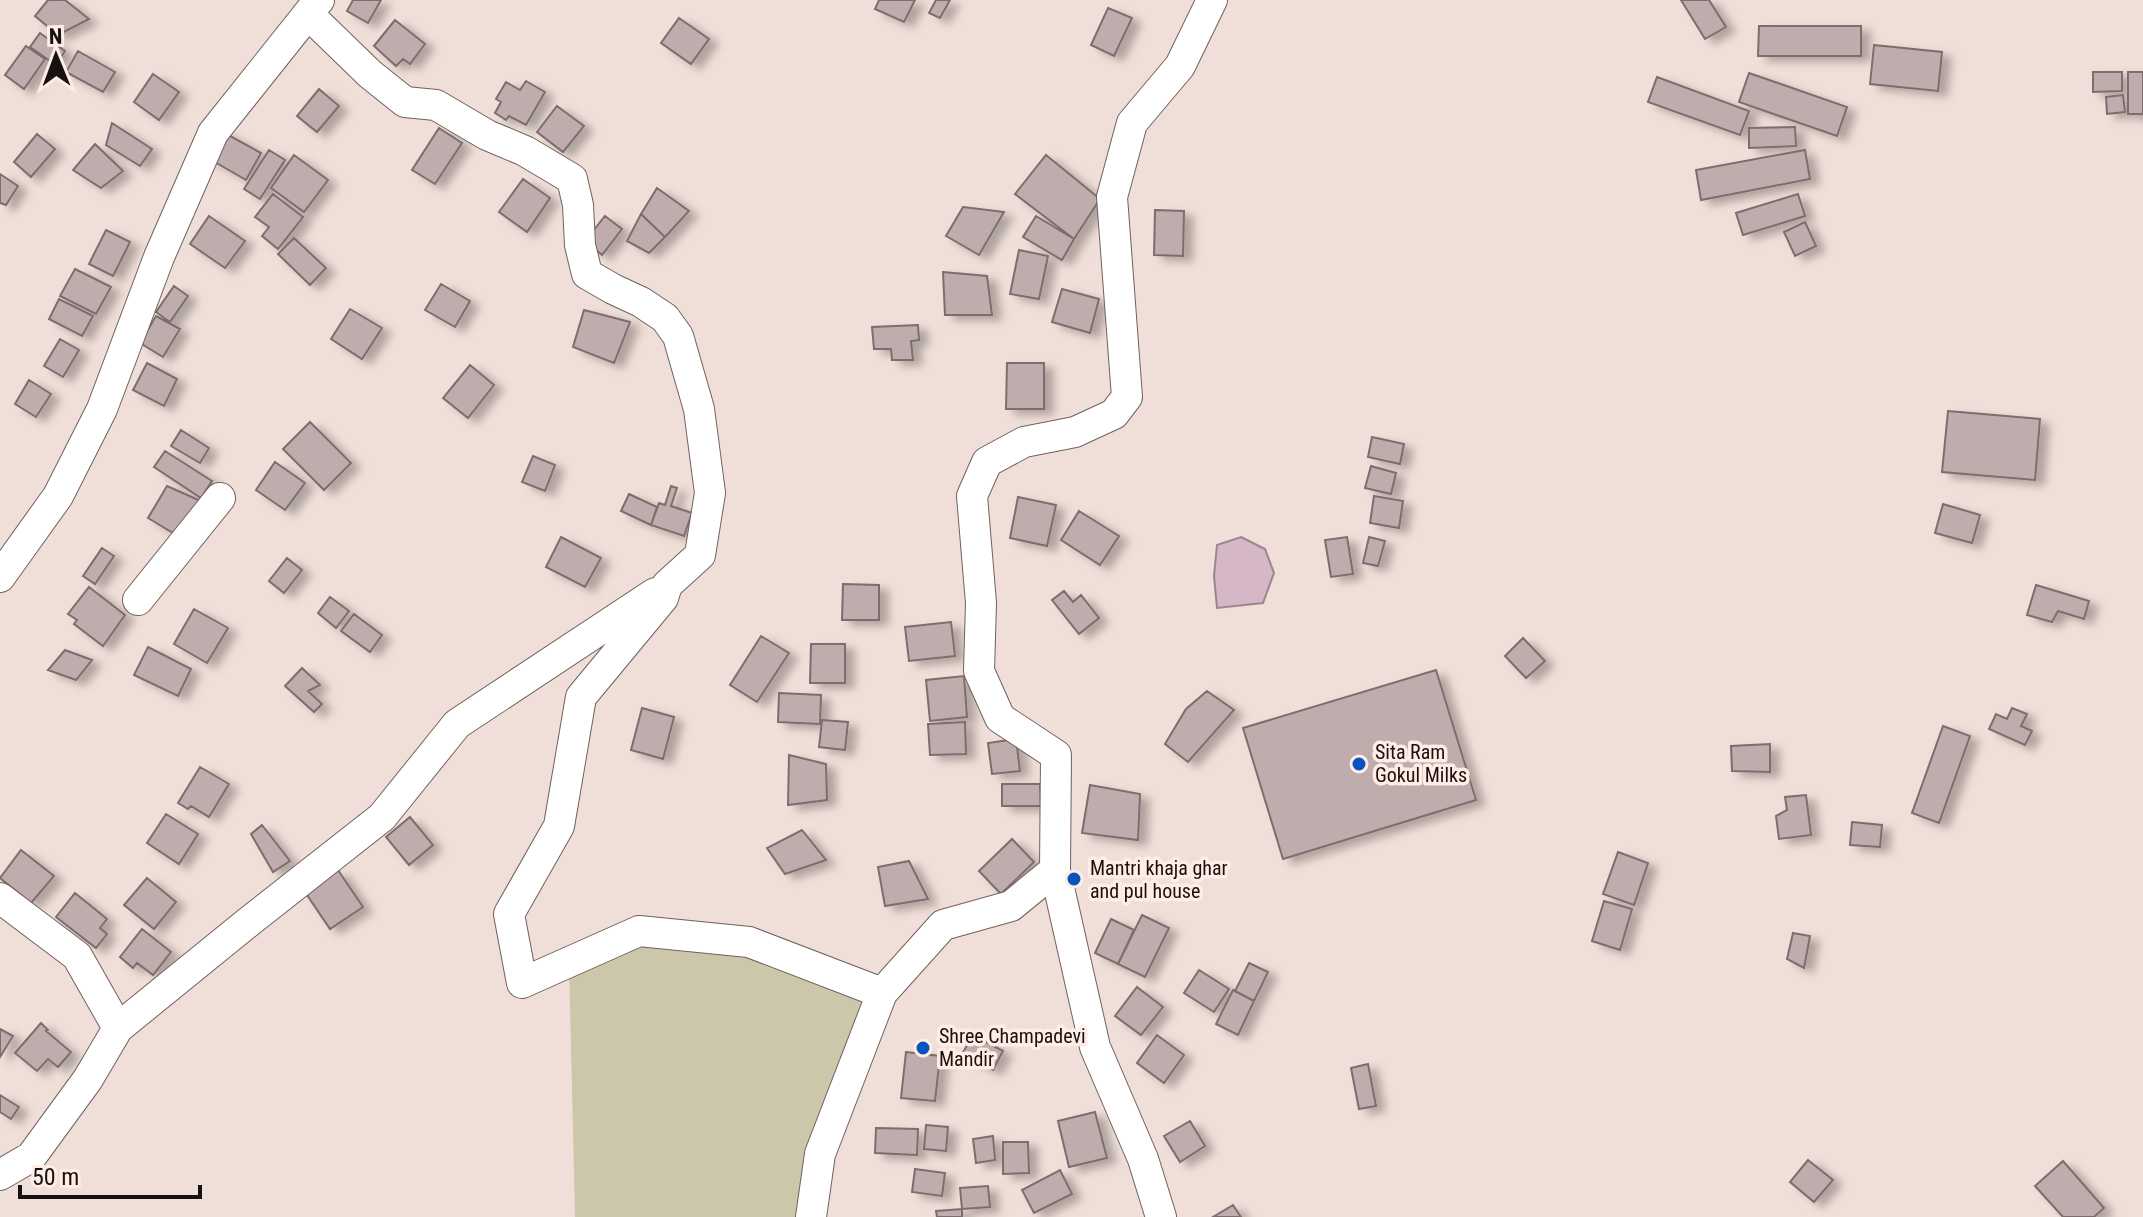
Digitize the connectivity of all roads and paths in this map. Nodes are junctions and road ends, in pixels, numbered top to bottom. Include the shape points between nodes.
1 (1212, 0) edge
2 (314, 7) edge
3 (220, 498) dead end
4 (0, 577) edge
5 (667, 585) junction
6 (138, 600) dead end
7 (1055, 870) junction
8 (0, 898) edge
9 (882, 993) junction
10 (118, 1028) junction
11 (0, 1175) edge
12 (811, 1217) edge
13 (1161, 1217) edge

1 - 7 street via 1180,66 1132,123 1112,197 1127,397 1114,414 1075,432 1024,442 987,462 972,496 981,603 979,671 1000,718 1056,755
2 - 4 street via 213,133 102,409 58,496
2 - 5 street via 370,74 405,102 436,105 572,179 587,274 665,318 678,336 699,409 710,493 700,555
3 - 6 street
5 - 9 street via 663,598 581,697 559,826 509,914 522,983 639,931 749,942
5 - 10 street via 457,724 382,817
7 - 9 street via 1011,906 943,925
7 - 13 street via 1095,1047 1143,1159
8 - 10 street via 77,956
9 - 12 street via 820,1154
10 - 11 street via 31,1157

